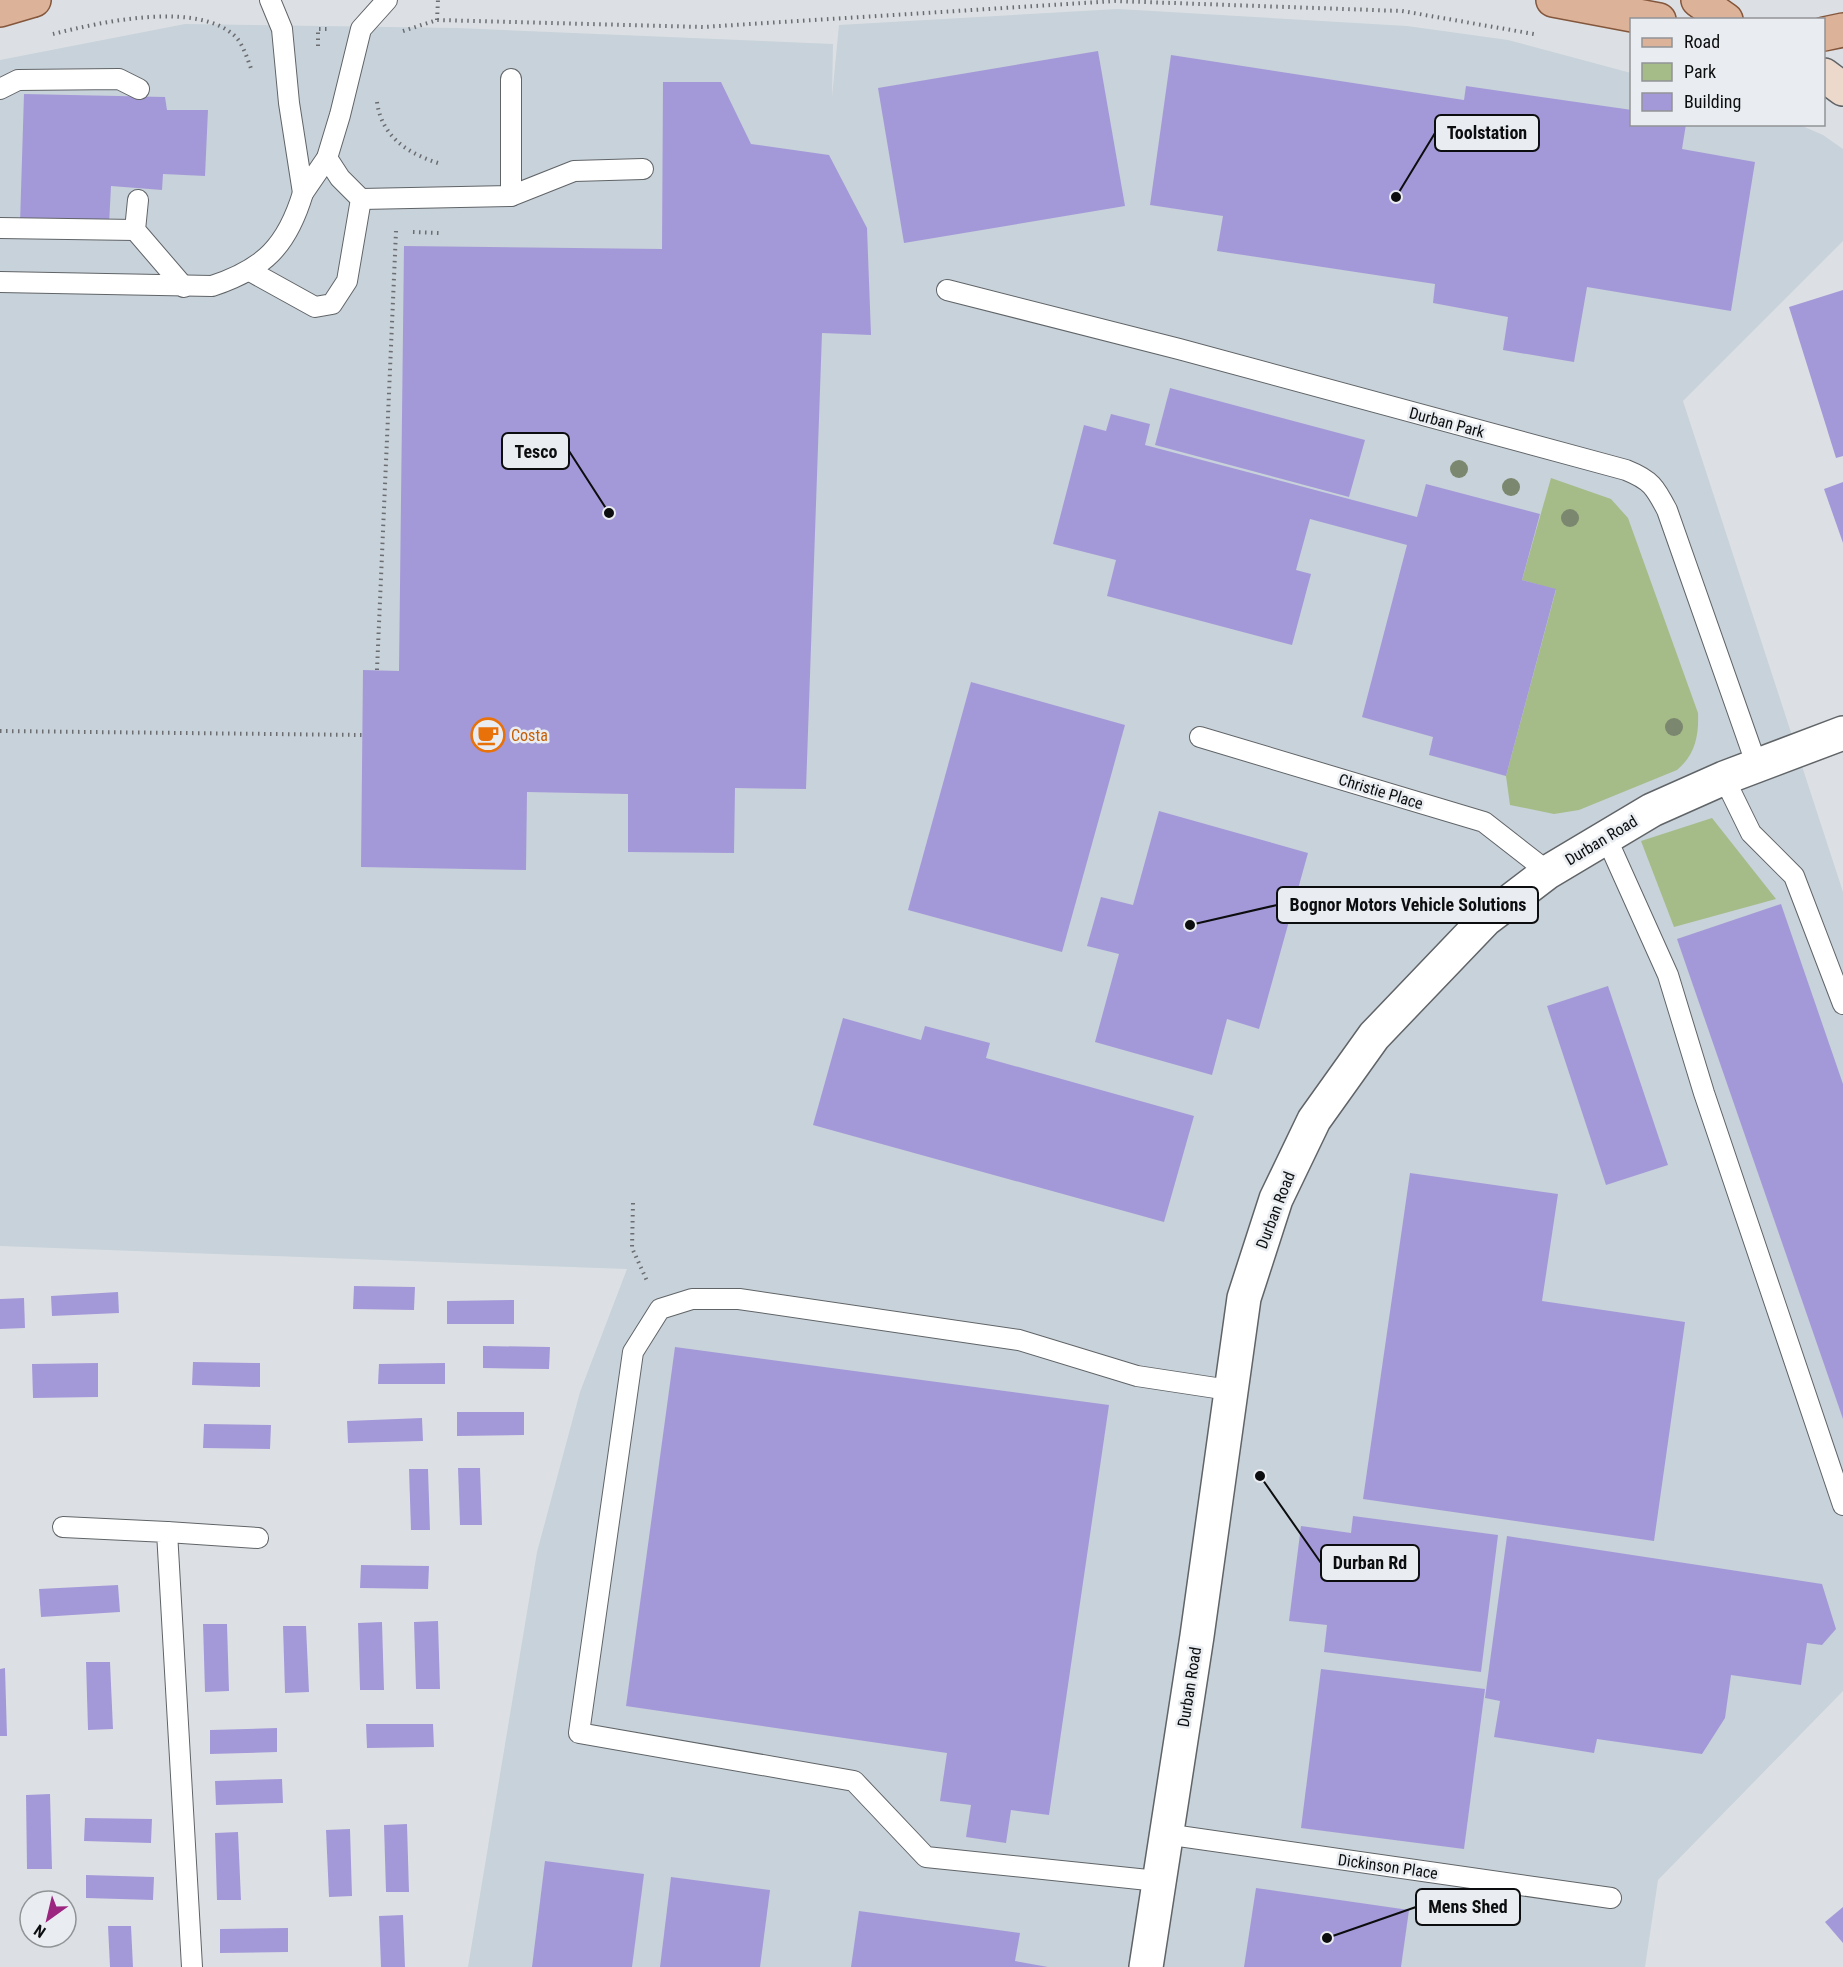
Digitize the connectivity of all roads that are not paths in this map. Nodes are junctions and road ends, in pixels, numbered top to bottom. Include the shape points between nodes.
1 (34, 0) edge
2 (270, 0) edge
3 (387, 0) edge
4 (1553, 0) edge
5 (1698, 0) edge
6 (0, 10) edge
7 (1648, 18) edge
8 (1723, 18) edge
9 (1843, 30) edge
10 (1825, 34) edge
11 (1825, 76) edge
12 (511, 79) dead end
13 (0, 89) edge
14 (139, 89) dead end
15 (1843, 89) edge
16 (327, 158) junction
17 (643, 168) dead end
18 (303, 193) junction
19 (511, 196) junction
20 (138, 200) dead end
21 (361, 200) junction
22 (0, 228) edge
23 (135, 230) junction
24 (250, 271) junction
25 (0, 282) edge
26 (184, 287) junction
27 (947, 290) dead end
28 (1843, 733) edge
29 (1200, 737) dead end
30 (1756, 766) junction
31 (1724, 778) junction
32 (1606, 837) junction
33 (1548, 872) junction
34 (1843, 1004) edge
35 (1229, 1390) junction
36 (1843, 1505) edge
37 (63, 1527) dead end
38 (167, 1532) junction
39 (258, 1538) dead end
40 (1165, 1834) junction
41 (1158, 1881) junction
42 (1611, 1898) dead end
43 (192, 1967) edge
44 (1146, 1967) edge

1 - 6 main road
2 - 18 lane via 282,29
3 - 16 lane via 361,29
4 - 7 main road
5 - 8 main road
9 - 10 main road
11 - 15 street
12 - 19 lane
13 - 14 lane via 18,81 119,79
16 - 18 lane
16 - 21 lane
17 - 19 lane via 574,171
18 - 24 lane via 294,223 269,258
19 - 21 lane
20 - 23 lane
21 - 24 lane via 347,280 332,304 315,307
22 - 23 lane
23 - 26 lane
24 - 26 lane via 212,286
25 - 26 lane
27 - 30 lane, Durban Park via 1642,476 1655,486 1667,510
28 - 30 street, Durban Road
29 - 33 lane, Christie Place via 1484,822
30 - 31 street, Durban Road
31 - 32 street, Durban Road via 1652,810
31 - 34 lane via 1751,833 1794,876
32 - 33 street, Durban Road
32 - 36 lane via 1668,975
33 - 35 street, Durban Road via 1485,920 1380,1029 1314,1120 1276,1199 1244,1298
35 - 40 street, Durban Road via 1197,1636
35 - 41 lane via 1137,1376 1019,1340 750,1300 692,1299 660,1309 633,1352 579,1733 854,1781 926,1857
37 - 38 lane
38 - 39 lane
38 - 43 lane
40 - 41 street, Durban Road
40 - 42 lane, Dickinson Place
41 - 44 street, Durban Road

